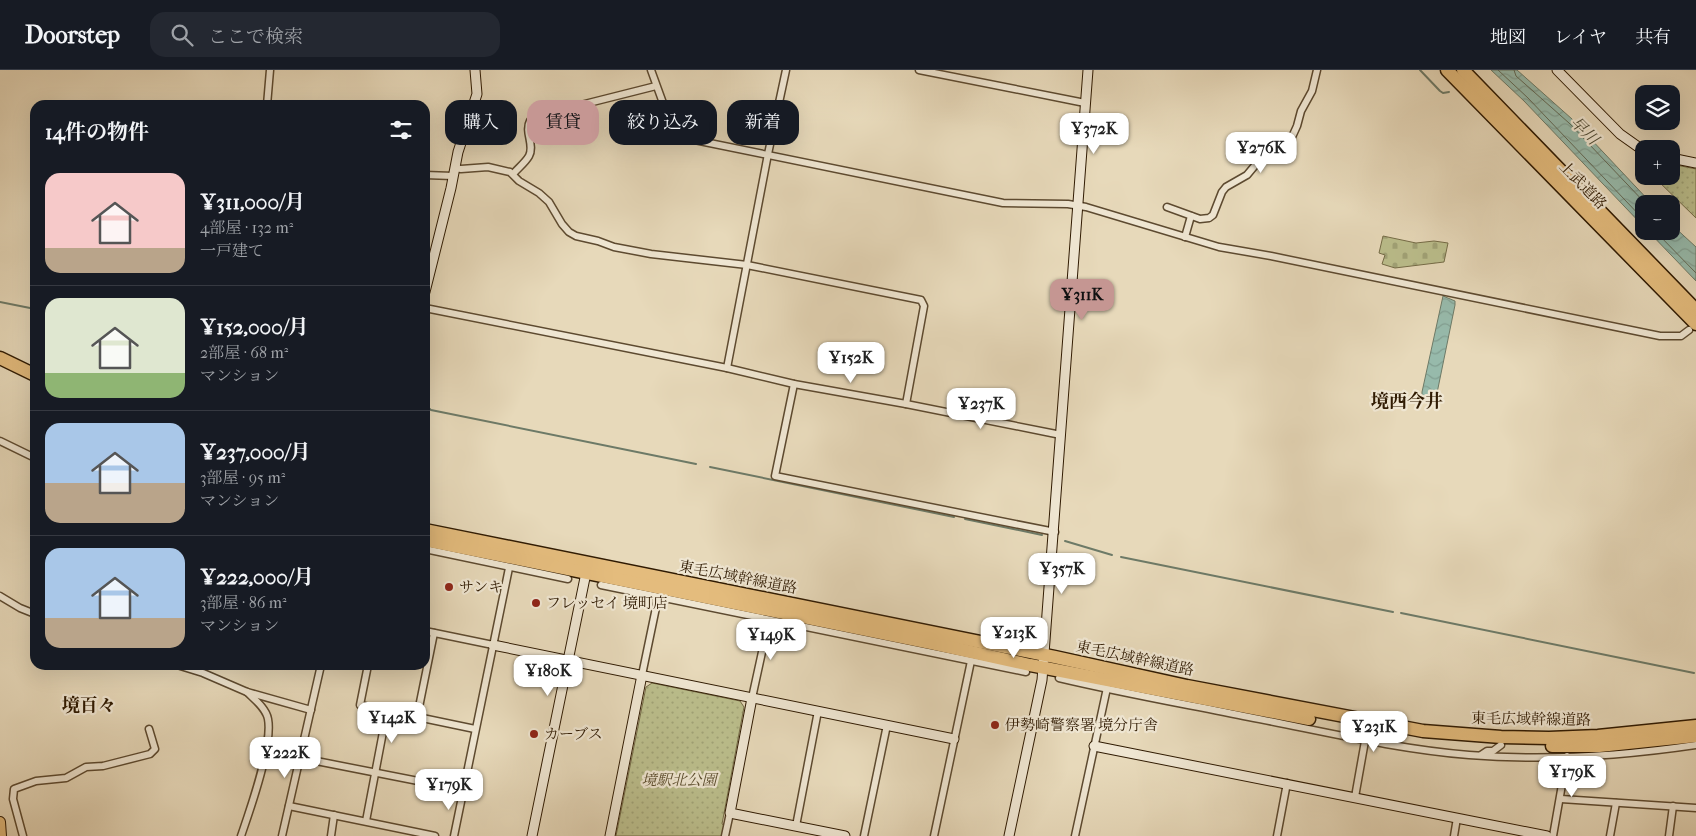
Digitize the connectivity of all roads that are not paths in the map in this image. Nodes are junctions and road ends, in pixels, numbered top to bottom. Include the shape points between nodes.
1 (270, 70) edge
2 (475, 70) edge
3 (651, 70) edge
4 (786, 70) edge
5 (918, 70) edge
6 (1088, 70) edge
7 (1317, 70) edge
8 (1446, 70) edge
9 (1463, 70) edge
10 (1557, 70) edge
11 (656, 86) junction
12 (267, 100) edge
13 (1086, 103) junction
14 (1635, 144) edge
15 (768, 154) junction
16 (1680, 160) edge
17 (1696, 163) edge
18 (454, 172) junction
19 (430, 174) edge
20 (513, 174) junction
21 (1079, 206) junction
22 (1167, 207) dead end
23 (1191, 216) junction
24 (1185, 237) junction
25 (747, 265) junction
26 (430, 270) edge
27 (430, 309) edge
28 (1696, 310) edge
29 (1693, 327) edge
30 (0, 358) edge
31 (0, 367) edge
32 (728, 368) junction
33 (30, 373) edge
34 (30, 382) edge
35 (794, 384) junction
36 (906, 404) junction
37 (1061, 435) junction
38 (0, 441) edge
39 (30, 456) edge
40 (430, 531) edge
41 (1054, 532) junction
42 (430, 541) edge
43 (450, 544) junction
44 (430, 550) edge
45 (456, 556) junction
46 (531, 567) junction
47 (509, 568) junction
48 (587, 568) junction
49 (568, 579) dead end
50 (601, 585) dead end
51 (694, 594) junction
52 (0, 596) edge
53 (658, 598) junction
54 (703, 606) junction
55 (30, 610) edge
56 (769, 620) junction
57 (430, 632) edge
58 (434, 633) junction
59 (931, 642) junction
60 (493, 645) junction
61 (912, 649) junction
62 (430, 653) edge
63 (567, 660) junction
64 (971, 661) junction
65 (1044, 661) junction
66 (193, 670) edge
67 (320, 670) edge
68 (367, 670) edge
69 (427, 670) edge
70 (1026, 672) dead end
71 (642, 675) junction
72 (1059, 678) dead end
73 (1107, 688) junction
74 (247, 692) junction
75 (1186, 695) junction
76 (752, 698) junction
77 (1201, 707) junction
78 (311, 710) junction
79 (387, 711) junction
80 (818, 711) junction
81 (417, 717) junction
82 (887, 725) junction
83 (1696, 726) edge
84 (149, 729) dead end
85 (475, 729) junction
86 (1696, 736) edge
87 (954, 739) junction
88 (1365, 741) junction
89 (1502, 745) junction
90 (1094, 746) junction
91 (1696, 746) edge
92 (1480, 755) junction
93 (1567, 756) junction
94 (300, 758) junction
95 (375, 772) junction
96 (1287, 784) junction
97 (464, 790) junction
98 (1355, 796) junction
99 (1561, 799) junction
100 (1616, 803) junction
101 (289, 806) junction
102 (1674, 806) junction
103 (1696, 808) edge
104 (730, 813) junction
105 (334, 815) junction
106 (1457, 818) junction
107 (366, 821) junction
108 (0, 822) edge
109 (796, 826) junction
110 (1, 836) edge
111 (23, 836) edge
112 (241, 836) edge
113 (282, 836) edge
114 (330, 836) edge
115 (435, 836) edge
116 (454, 836) edge
117 (532, 836) edge
118 (610, 836) edge
119 (725, 836) edge
120 (846, 836) edge
121 (864, 836) edge
122 (934, 836) edge
123 (1009, 836) edge
124 (1075, 836) edge
125 (1278, 836) edge
126 (1454, 836) edge
127 (1547, 836) edge
128 (1553, 836) edge
129 (1610, 836) edge
130 (1669, 836) edge

1 - 12 street
2 - 18 street via 477,94 461,139
3 - 11 street
4 - 15 street
5 - 13 street
6 - 13 street
7 - 23 street via 1312,91 1292,137 1267,151 1247,176 1226,187 1211,217 1200,219
8 - 29 highway, 上武道路
9 - 28 highway, 上武道路
10 - 14 street via 1620,134
11 - 15 street via 675,136
11 - 20 street via 549,113 530,121 530,155
13 - 21 street
15 - 21 street via 1003,203
15 - 25 street
16 - 17 street
18 - 19 street
18 - 20 street via 488,167
18 - 26 street
20 - 25 street via 544,197 566,230 576,236 633,251
21 - 24 street
21 - 37 street
22 - 23 street
23 - 24 street
24 - 29 street via 1219,247 1660,336 1681,336
25 - 32 street
25 - 36 street via 924,302
27 - 32 street
30 - 33 highway
31 - 34 highway
32 - 35 street
35 - 36 street
35 - 41 street via 775,476
36 - 37 street
37 - 41 street
38 - 39 street
40 - 48 highway, 東毛広域幹線道路
41 - 65 street
42 - 43 highway, 東毛広域幹線道路
43 - 45 street
43 - 46 highway, 東毛広域幹線道路
44 - 45 street
45 - 47 street
46 - 47 street
46 - 48 highway, 東毛広域幹線道路
46 - 49 street
47 - 60 street
48 - 51 highway, 東毛広域幹線道路
48 - 63 street
48 - 65 highway, 東毛広域幹線道路
50 - 53 street
51 - 54 street
51 - 59 highway, 東毛広域幹線道路
52 - 55 street
53 - 54 street
53 - 71 street
54 - 56 street
56 - 61 street
56 - 76 street
57 - 58 street
58 - 60 street
58 - 62 street
59 - 61 street
59 - 65 highway, 東毛広域幹線道路
60 - 63 street
60 - 85 street
61 - 64 street
63 - 71 street
63 - 117 street
64 - 70 street
64 - 87 street
65 - 75 highway, 東毛広域幹線道路
65 - 83 highway, 東毛広域幹線道路 via 1452,734 1549,738
65 - 123 street
66 - 74 street
67 - 78 street
68 - 79 street via 360,705
69 - 81 street
71 - 76 street
71 - 118 street
72 - 73 street
73 - 77 street
73 - 90 street
74 - 78 street
74 - 112 street via 268,717 269,729 264,760
75 - 77 street
75 - 89 highway, 東毛広域幹線道路 via 1422,739
76 - 80 street
76 - 104 street
77 - 88 street
78 - 94 street
79 - 81 street
79 - 95 street
80 - 82 street
80 - 109 street
81 - 85 street
82 - 87 street
82 - 121 street
84 - 111 street via 155,749 150,754 86,767 66,778 36,781 14,789 13,798
85 - 97 street
86 - 89 highway, 東毛広域幹線道路 via 1599,746
87 - 122 street
88 - 92 street
88 - 98 street
89 - 92 street
90 - 96 street
90 - 124 street
91 - 93 street
92 - 93 street
93 - 99 street
94 - 95 street
94 - 101 street
95 - 97 street
95 - 107 street
96 - 98 street
96 - 125 street
97 - 116 street
98 - 106 street
99 - 100 street
99 - 128 street
100 - 102 street
100 - 129 street
101 - 105 street
101 - 113 street
102 - 103 street
102 - 130 street
104 - 109 street
104 - 119 street
105 - 107 street
105 - 114 street
106 - 126 street
106 - 127 street
107 - 115 street
108 - 110 main road
109 - 120 street

